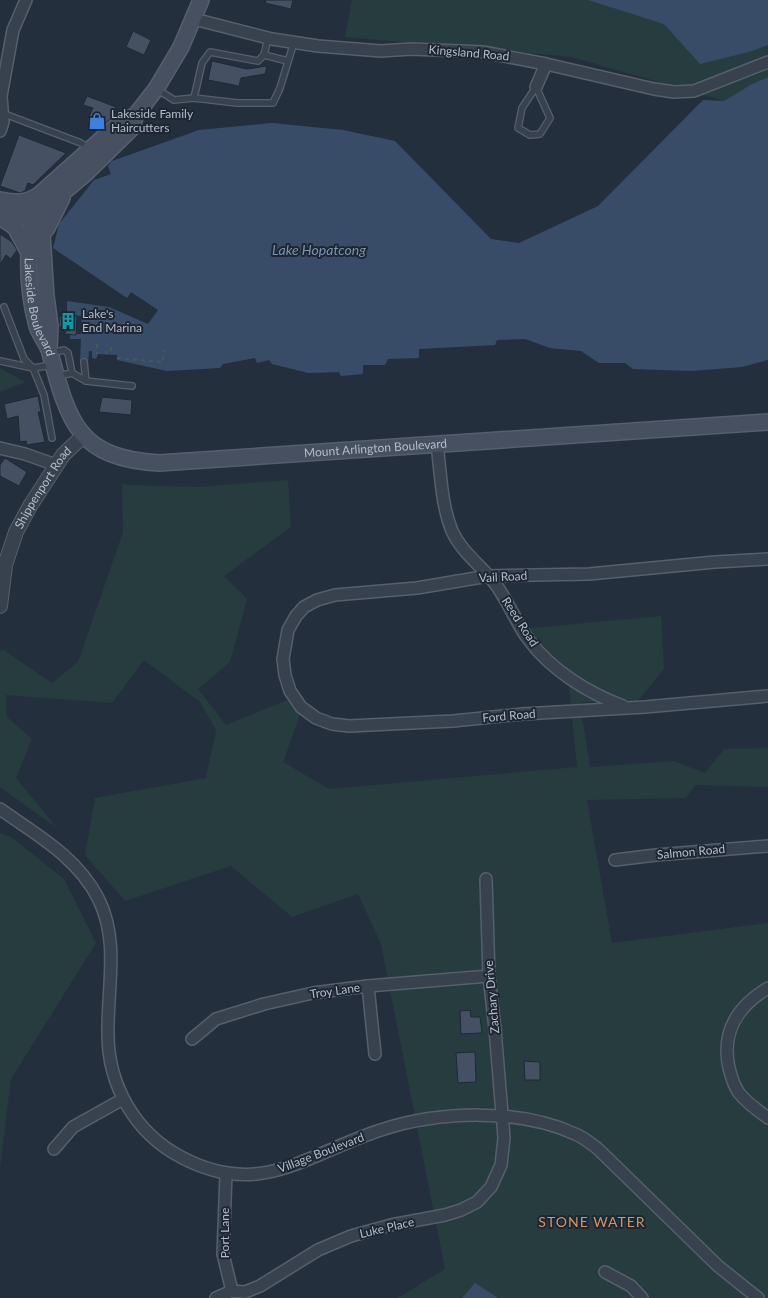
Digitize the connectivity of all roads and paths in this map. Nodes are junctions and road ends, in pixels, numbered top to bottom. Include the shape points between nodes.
1 (26, 0) edge
2 (201, 0) edge
3 (194, 20) junction
4 (268, 38) junction
5 (294, 42) junction
6 (264, 55) junction
7 (288, 61) junction
8 (768, 62) edge
9 (546, 64) junction
10 (536, 87) junction
11 (156, 89) junction
12 (194, 98) junction
13 (2, 113) junction
14 (135, 116) junction
15 (0, 131) edge
16 (91, 150) junction
17 (66, 190) junction
18 (0, 200) edge
19 (31, 210) junction
20 (0, 216) edge
21 (42, 234) junction
22 (29, 252) junction
23 (4, 307) dead end
24 (82, 319) dead end
25 (127, 333) dead end
26 (97, 344) dead end
27 (107, 345) dead end
28 (111, 347) dead end
29 (164, 350) dead end
30 (98, 354) dead end
31 (106, 354) dead end
32 (111, 355) dead end
33 (117, 358) dead end
34 (0, 361) edge
35 (52, 361) junction
36 (84, 362) dead end
37 (33, 368) junction
38 (72, 373) junction
39 (86, 381) junction
40 (132, 386) dead end
41 (768, 422) edge
42 (84, 435) junction
43 (52, 438) dead end
44 (437, 445) junction
45 (0, 448) edge
46 (56, 465) junction
47 (768, 559) edge
48 (488, 576) junction
49 (0, 606) edge
50 (283, 664) joint
51 (768, 696) edge
52 (628, 708) junction
53 (0, 810) edge
54 (768, 846) edge
55 (615, 860) dead end
56 (486, 879) dead end
57 (489, 976) junction
58 (368, 986) junction
59 (768, 988) edge
60 (192, 1040) dead end
61 (375, 1054) dead end
62 (123, 1099) junction
63 (501, 1115) junction
64 (768, 1118) edge
65 (54, 1149) dead end
66 (226, 1174) junction
67 (605, 1272) dead end
68 (232, 1291) junction
69 (216, 1298) edge
70 (642, 1298) edge
71 (758, 1298) edge

1 - 13 street via 13,30 1,96
2 - 3 main road
3 - 4 street, Kingsland Road
3 - 11 main road
4 - 5 street, Kingsland Road
4 - 6 lane
5 - 7 lane
5 - 9 street, Kingsland Road via 373,50 483,52
6 - 7 lane
6 - 12 lane via 258,61 210,52 202,64
7 - 12 lane via 273,103
8 - 9 street, Kingsland Road via 694,91 674,92
9 - 10 street
10 - 10 lane via 522,108 518,128 530,135 540,134 550,118
11 - 12 lane via 174,100
11 - 14 main road
13 - 15 street
13 - 16 lane via 81,143
14 - 16 main road via 123,120
14 - 17 main road via 133,127
16 - 19 main road via 39,195
17 - 19 main road via 51,203
17 - 21 main road
18 - 19 main road
19 - 20 main road via 16,217
19 - 21 main road, Lakeside Boulevard
19 - 22 main road, Lakeside Boulevard
20 - 22 main road via 15,226
21 - 35 main road, Lakeside Boulevard
22 - 35 main road, Lakeside Boulevard via 31,292 38,328
23 - 37 lane via 24,359
24 - 25 path via 128,324
26 - 30 path
27 - 31 path
28 - 32 path
29 - 33 path via 163,362
34 - 37 lane
35 - 37 lane
35 - 38 lane
35 - 38 lane via 64,350 68,353
35 - 42 main road, Mount Arlington Boulevard via 65,405
36 - 39 lane
37 - 43 lane via 44,395
38 - 39 lane
39 - 40 lane
41 - 44 main road, Mount Arlington Boulevard
42 - 44 main road, Mount Arlington Boulevard via 118,457 159,462
42 - 46 street, Shippenport Road
44 - 48 street, Reed Road via 443,501 453,532
45 - 46 street
46 - 49 street, Shippenport Road via 16,532 6,565
47 - 48 street, Vail Road via 589,574
48 - 50 street, Vail Road via 317,600 304,607 288,630
48 - 52 street, Reed Road via 545,659 599,697
50 - 52 street, Ford Road via 290,691 301,707 332,724 368,726
51 - 52 street, Ford Road
53 - 62 street, Village Boulevard via 70,860 88,881 101,904 112,949 108,1046 113,1073
54 - 55 street, Salmon Road
56 - 57 street, Zachary Drive
57 - 58 street, Troy Lane
57 - 63 street, Zachary Drive
58 - 60 street, Troy Lane via 313,993 240,1010 216,1019
58 - 61 street
59 - 64 street via 745,1004 736,1016 727,1044 731,1076 737,1091 748,1104
62 - 65 street via 73,1127
62 - 66 street, Village Boulevard via 143,1128 163,1146 191,1162
63 - 66 street, Village Boulevard via 426,1119 380,1130 286,1168 263,1174
63 - 68 street, Luke Place via 503,1151 496,1180 468,1207 445,1216 351,1236 318,1250 260,1286 245,1292
63 - 71 street, Village Boulevard via 578,1134 597,1148 718,1266
66 - 68 street, Port Lane via 223,1254
67 - 70 street via 631,1286
68 - 69 street, Luke Place

